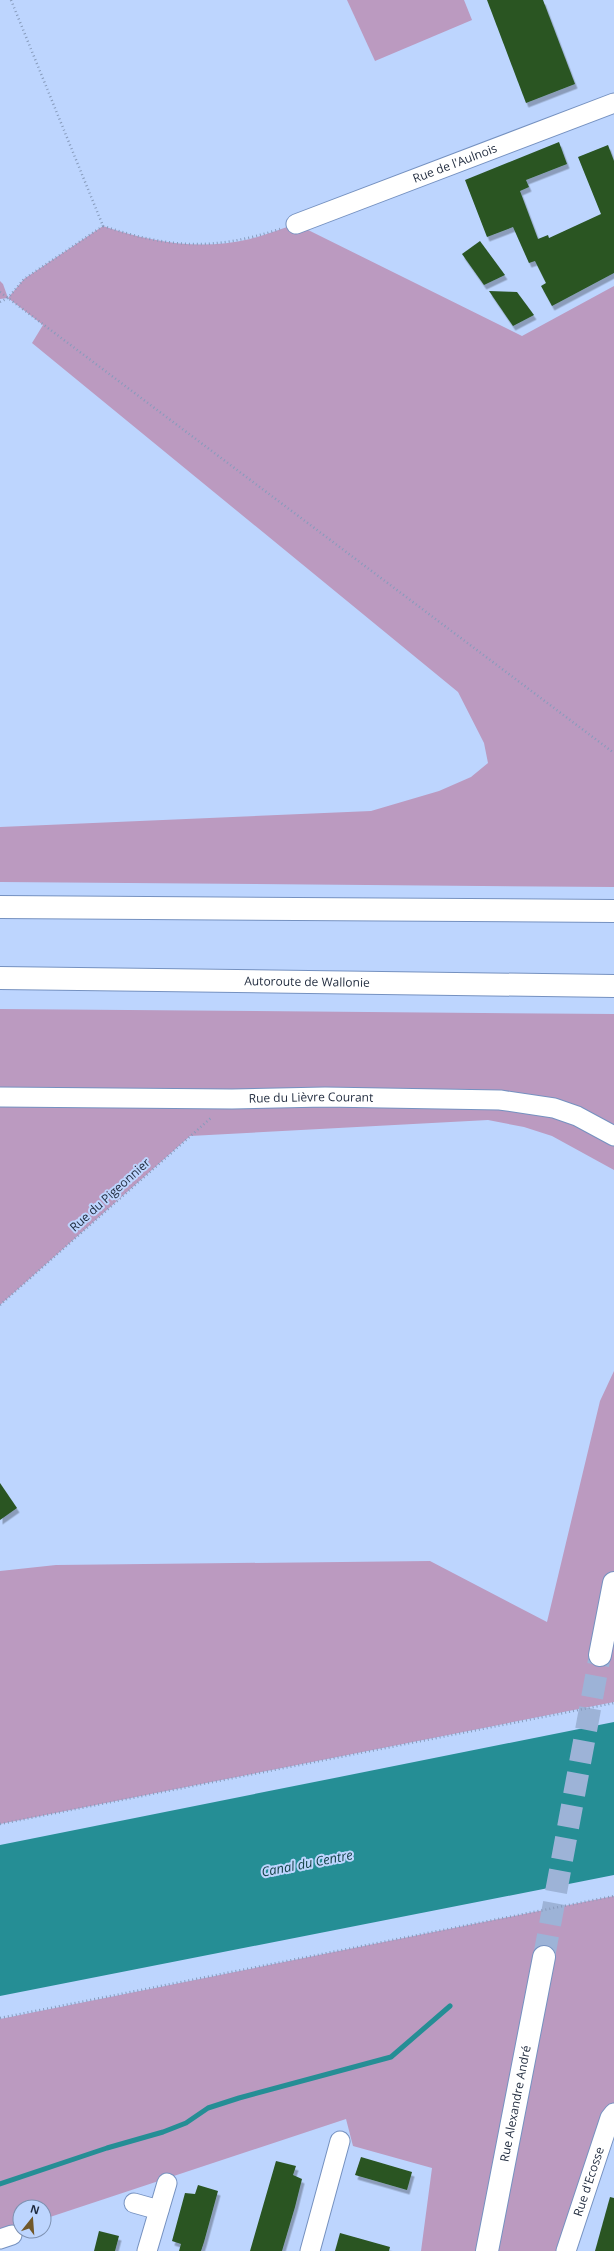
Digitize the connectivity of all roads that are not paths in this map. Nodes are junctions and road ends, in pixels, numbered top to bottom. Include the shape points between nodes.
1 (614, 103) edge
2 (296, 224) road end
3 (0, 907) edge
4 (614, 911) edge
5 (0, 978) edge
6 (614, 986) edge
7 (0, 1097) edge
8 (614, 1136) edge
9 (614, 1583) edge
10 (600, 1655) tunnel mouth
11 (544, 1957) tunnel mouth
12 (614, 2113) edge
13 (340, 2141) dead end
14 (167, 2183) dead end
15 (134, 2203) dead end
16 (159, 2210) junction
17 (147, 2251) edge
18 (310, 2251) edge
19 (487, 2251) edge
20 (566, 2251) edge

1 - 2 street, Rue de l'Aulnois
3 - 4 main road
5 - 6 main road, Autoroute de Wallonie
7 - 8 street, Rue du Lièvre Courant via 500,1100 554,1108 577,1116
9 - 10 main road
11 - 19 main road, Rue Alexandre André
12 - 20 street, Rue d'Ecosse via 610,2118
13 - 18 street
14 - 16 street
15 - 16 street
16 - 17 street

